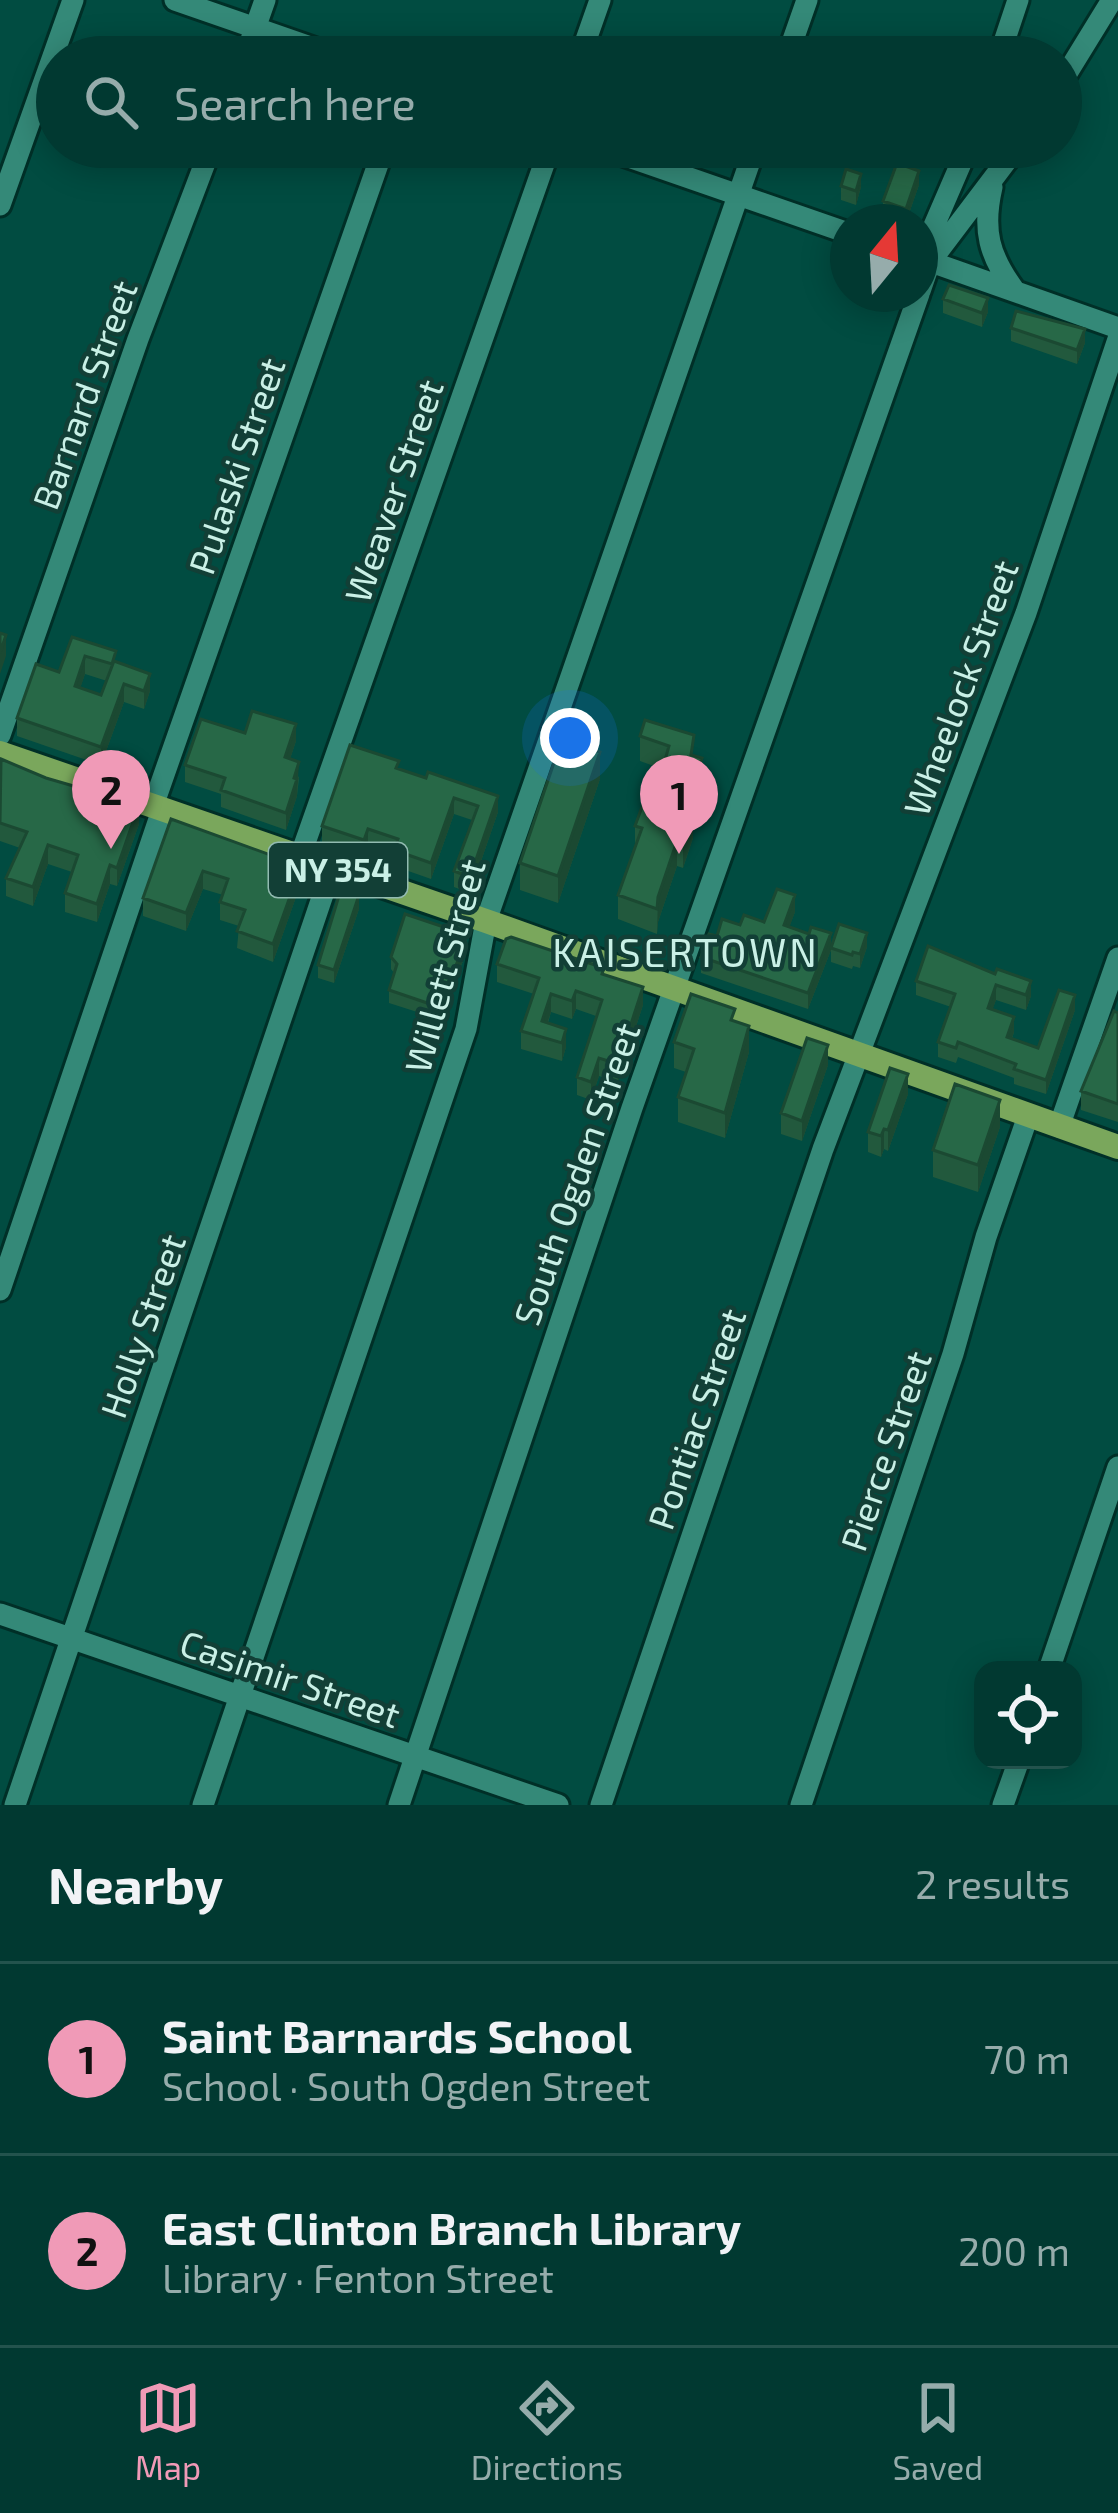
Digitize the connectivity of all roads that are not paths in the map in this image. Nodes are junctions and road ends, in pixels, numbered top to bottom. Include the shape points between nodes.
1 (73, 0) edge
2 (176, 0) edge
3 (266, 0) edge
4 (600, 0) edge
5 (807, 0) edge
6 (1018, 0) edge
7 (1112, 0) edge
8 (256, 28) junction
9 (60, 36) edge
10 (253, 36) edge
11 (279, 36) edge
12 (587, 36) edge
13 (794, 36) edge
14 (1006, 36) edge
15 (1082, 49) edge
16 (36, 104) edge
17 (203, 168) edge
18 (377, 168) edge
19 (543, 168) edge
20 (660, 168) edge
21 (748, 168) edge
22 (959, 168) edge
23 (1002, 168) edge
24 (993, 181) junction
25 (738, 195) junction
26 (0, 206) edge
27 (938, 216) edge
28 (830, 227) edge
29 (938, 245) edge
30 (938, 264) edge
31 (1015, 291) junction
32 (913, 312) edge
33 (1118, 328) edge
34 (1118, 339) edge
35 (0, 735) edge
36 (0, 753) edge
37 (158, 808) junction
38 (300, 857) junction
39 (332, 868) junction
40 (486, 921) junction
41 (1118, 958) edge
42 (675, 990) junction
43 (859, 1056) junction
44 (1028, 1116) junction
45 (1059, 1127) junction
46 (1118, 1147) edge
47 (0, 1290) edge
48 (1118, 1467) edge
49 (0, 1613) edge
50 (72, 1638) junction
51 (1052, 1661) edge
52 (240, 1696) junction
53 (415, 1757) junction
54 (1016, 1769) edge
55 (15, 1805) edge
56 (203, 1805) edge
57 (399, 1805) edge
58 (558, 1805) edge
59 (601, 1805) edge
60 (802, 1805) edge
61 (1004, 1805) edge

1 - 9 street
2 - 8 street
3 - 8 street
4 - 12 street
5 - 13 street
6 - 14 street
7 - 15 street
8 - 10 street
8 - 11 street
16 - 26 street
17 - 35 street, Barnard Street
18 - 37 street, Pulaski Street
19 - 38 street, Weaver Street
20 - 25 street
21 - 25 street, Willett Street
22 - 27 street, South Ogden Street
23 - 24 street, South Ogden Street
24 - 29 street, South Ogden Street
24 - 31 street via 988,245
25 - 28 street
25 - 40 street, Willett Street
30 - 31 street
31 - 33 street
32 - 42 street, South Ogden Street
34 - 43 street, Wheelock Street via 1026,614
36 - 37 main road, NY 354
37 - 38 main road, NY 354
37 - 47 street, Pulaski Street
38 - 39 main road, NY 354
39 - 40 main road, NY 354
39 - 50 street, Holly Street
40 - 42 main road, NY 354
40 - 52 street, Willett Street via 466,1030
41 - 45 street
42 - 43 main road, NY 354
42 - 53 street, South Ogden Street
43 - 44 main road, NY 354
43 - 59 street, Pontiac Street
44 - 45 main road, NY 354
44 - 60 street, Pierce Street
45 - 46 main road, NY 354
48 - 51 street
49 - 50 street, Casimir Street
50 - 52 street, Casimir Street
50 - 55 street, Holly Street
52 - 53 street, Casimir Street
52 - 56 street, Willett Street
53 - 57 street, South Ogden Street
53 - 58 street, Casimir Street
54 - 61 street

